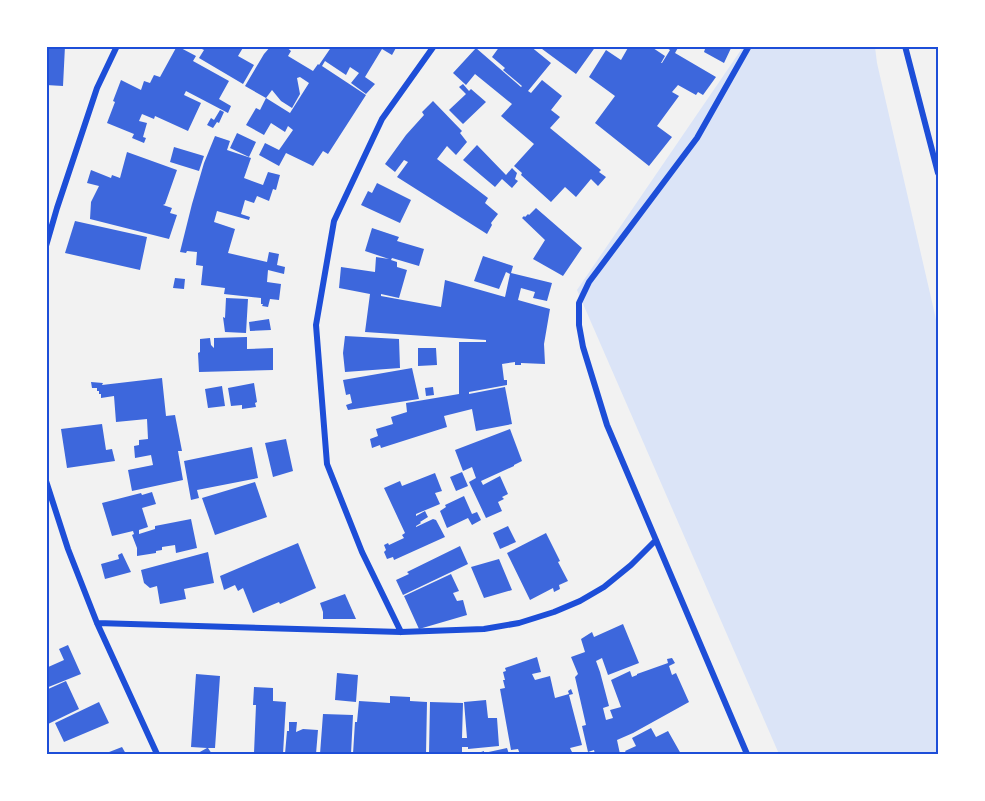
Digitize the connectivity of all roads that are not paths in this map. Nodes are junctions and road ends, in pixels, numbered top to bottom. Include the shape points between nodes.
1 (117, 46) edge
2 (434, 46) edge
3 (749, 46) edge
4 (905, 46) edge
5 (939, 173) edge
6 (46, 246) edge
7 (46, 481) edge
8 (656, 540) junction
9 (97, 623) junction
10 (401, 632) junction
11 (157, 754) edge
12 (747, 754) edge

1 - 6 street via 96,88
2 - 10 street via 382,119 334,221 316,325 327,464 362,552
3 - 8 street via 697,138 589,282 579,303 583,347 607,425
4 - 5 street
7 - 9 street
8 - 10 street via 604,587 554,612 484,629
8 - 12 street
9 - 10 street
9 - 11 street

